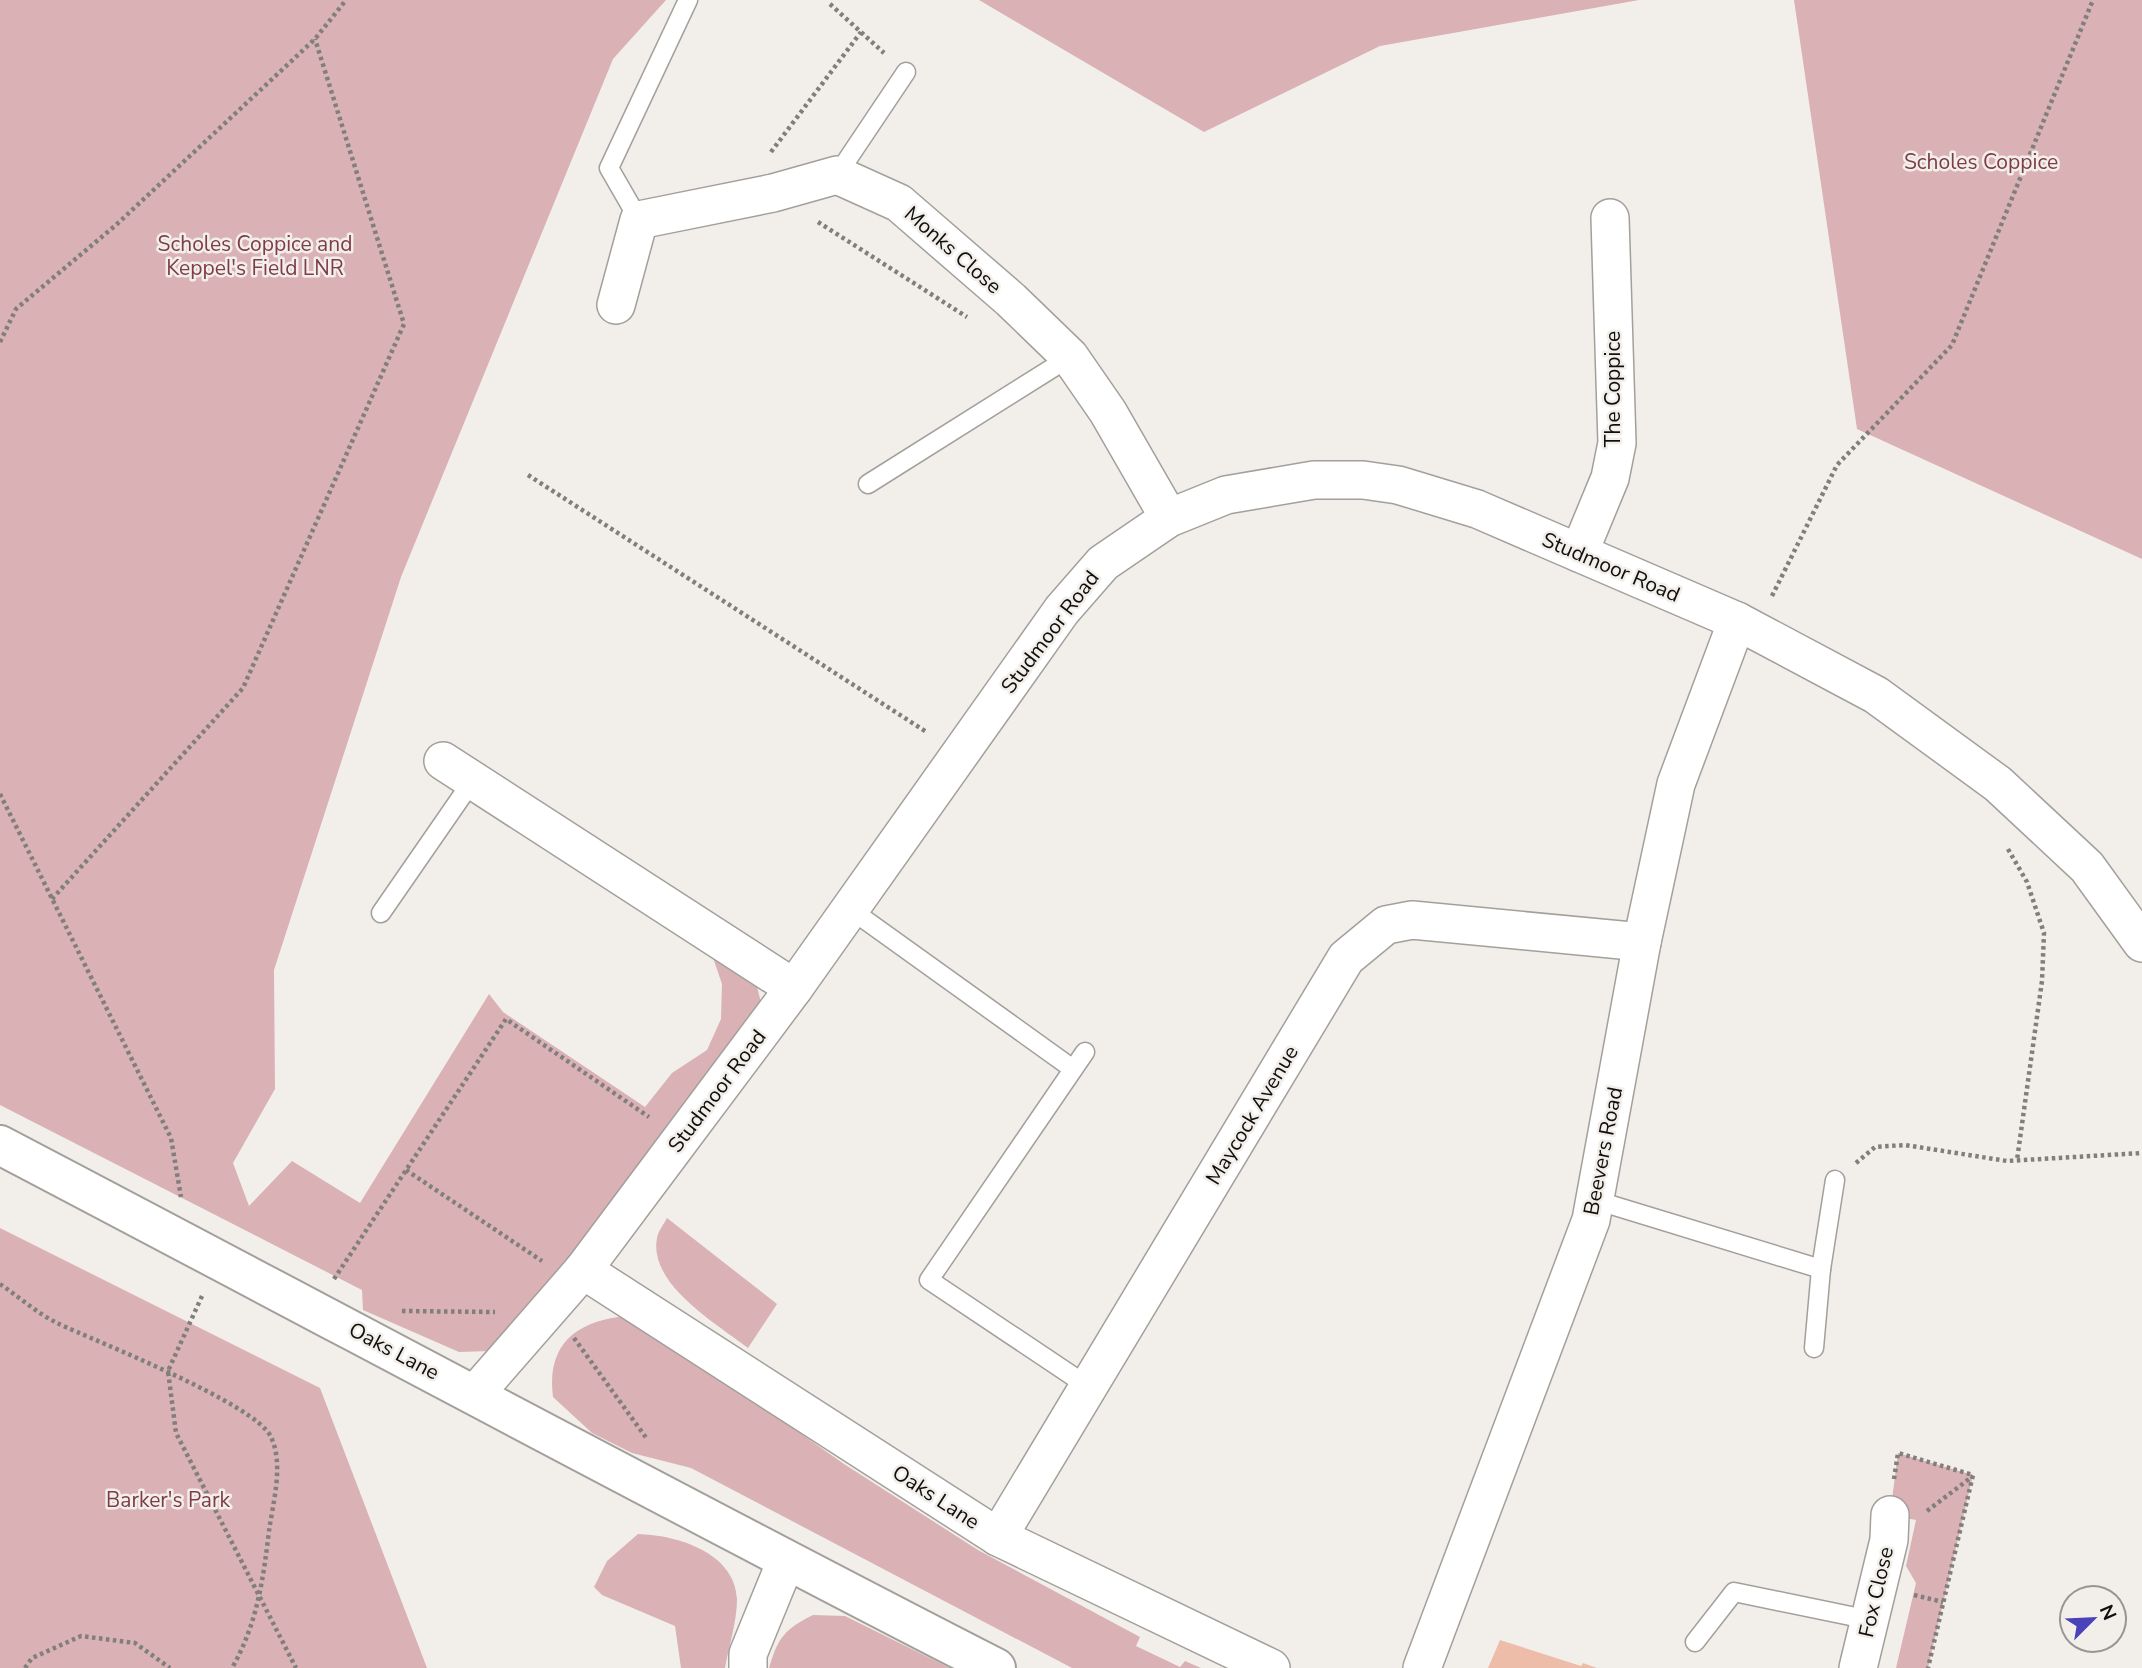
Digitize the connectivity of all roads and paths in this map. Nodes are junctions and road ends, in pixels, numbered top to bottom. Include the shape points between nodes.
1 (346, 0) edge
2 (688, 0) edge
3 (2094, 0) edge
4 (830, 4) dead end
5 (861, 32) junction
6 (315, 39) junction
7 (906, 72) joint
8 (837, 175) junction
9 (774, 193) junction
10 (734, 201) junction
11 (1610, 218) dead end
12 (639, 220) junction
13 (616, 305) dead end
14 (970, 318) dead end
15 (0, 342) edge
16 (1070, 357) junction
17 (528, 475) dead end
18 (869, 484) dead end
19 (1169, 518) junction
20 (1579, 553) junction
21 (1746, 626) junction
22 (960, 754) junction
23 (458, 770) joint
24 (0, 794) edge
25 (2004, 841) dead end
26 (52, 899) junction
27 (850, 909) junction
28 (381, 913) dead end
29 (1642, 942) junction
30 (2142, 943) edge
31 (794, 988) junction
32 (1085, 1052) dead end
33 (1073, 1069) junction
34 (681, 1139) junction
35 (0, 1145) edge
36 (2142, 1153) edge
37 (2017, 1160) junction
38 (406, 1170) junction
39 (1835, 1180) joint
40 (1595, 1200) junction
41 (205, 1252) junction
42 (1821, 1269) junction
43 (578, 1276) junction
44 (0, 1284) edge
45 (314, 1310) junction
46 (391, 1310) dead end
47 (545, 1313) junction
48 (1814, 1348) dead end
49 (168, 1371) junction
50 (1088, 1387) junction
51 (475, 1394) junction
52 (1973, 1475) junction
53 (651, 1490) junction
54 (1890, 1527) junction
55 (998, 1537) junction
56 (786, 1560) junction
57 (261, 1598) junction
58 (1870, 1620) junction
59 (1695, 1642) dead end
60 (24, 1668) edge
61 (170, 1668) edge
62 (232, 1668) edge
63 (296, 1668) edge
64 (748, 1668) edge
65 (996, 1668) edge
66 (1271, 1668) edge
67 (1422, 1668) edge
68 (1858, 1668) edge
69 (1928, 1668) edge

1 - 6 path
2 - 12 lane via 609,168
3 - 21 path via 1952,345 1837,465
4 - 5 path
5 - 7 path
5 - 10 path
6 - 15 path via 116,225 16,309
6 - 26 path via 404,324 243,688
7 - 8 lane
8 - 9 street
8 - 16 street, Monks Close via 900,203
9 - 10 street
9 - 14 path
10 - 12 street
11 - 20 street, The Coppice via 1617,443 1610,478
12 - 13 street
16 - 18 lane
16 - 19 street, Monks Close via 1108,412
17 - 22 path
19 - 20 street, Studmoor Road via 1226,495 1264,487 1363,480 1398,485 1477,509
19 - 22 street, Studmoor Road via 1103,563 1062,610
20 - 21 street, Studmoor Road
21 - 29 street, Beevers Road via 1676,784
21 - 30 street, Studmoor Road via 1876,695 1998,784 2087,867
22 - 27 street, Studmoor Road
23 - 28 lane
23 - 31 street
24 - 26 path
25 - 37 path via 2026,882 2044,933 2042,981
26 - 41 path via 171,1138
27 - 31 street, Studmoor Road
27 - 33 lane
29 - 40 street, Beevers Road
29 - 50 street, Maycock Avenue via 1455,922 1412,920 1385,925 1346,958
31 - 34 street, Studmoor Road
32 - 33 lane
33 - 50 lane via 929,1280
34 - 38 path via 506,1019
34 - 43 street, Studmoor Road
35 - 41 street, Oaks Lane
36 - 37 path
37 - 39 path via 1906,1145 1875,1147
38 - 43 path
38 - 45 path
39 - 42 lane
40 - 42 lane
40 - 67 street, Beevers Road
41 - 45 street, Oaks Lane
41 - 49 path
42 - 48 lane
43 - 47 street, Studmoor Road
43 - 55 street, Oaks Lane
44 - 49 path via 55,1321
45 - 51 street, Oaks Lane
46 - 47 path
47 - 51 street, Studmoor Road
47 - 53 path via 574,1337 656,1452
49 - 57 path via 176,1433
49 - 57 path via 248,1415 271,1435 278,1462
50 - 55 street, Maycock Avenue
51 - 53 street, Oaks Lane
52 - 54 path
52 - 54 path via 1898,1453
52 - 69 path
53 - 56 street, Oaks Lane
54 - 58 street, Fox Close
55 - 66 street, Oaks Lane
56 - 64 street via 748,1654
56 - 65 street, Oaks Lane
57 - 62 path via 249,1638
57 - 63 path
58 - 59 lane via 1734,1592
58 - 68 street, Fox Close
60 - 61 path via 32,1658 80,1636 135,1643

